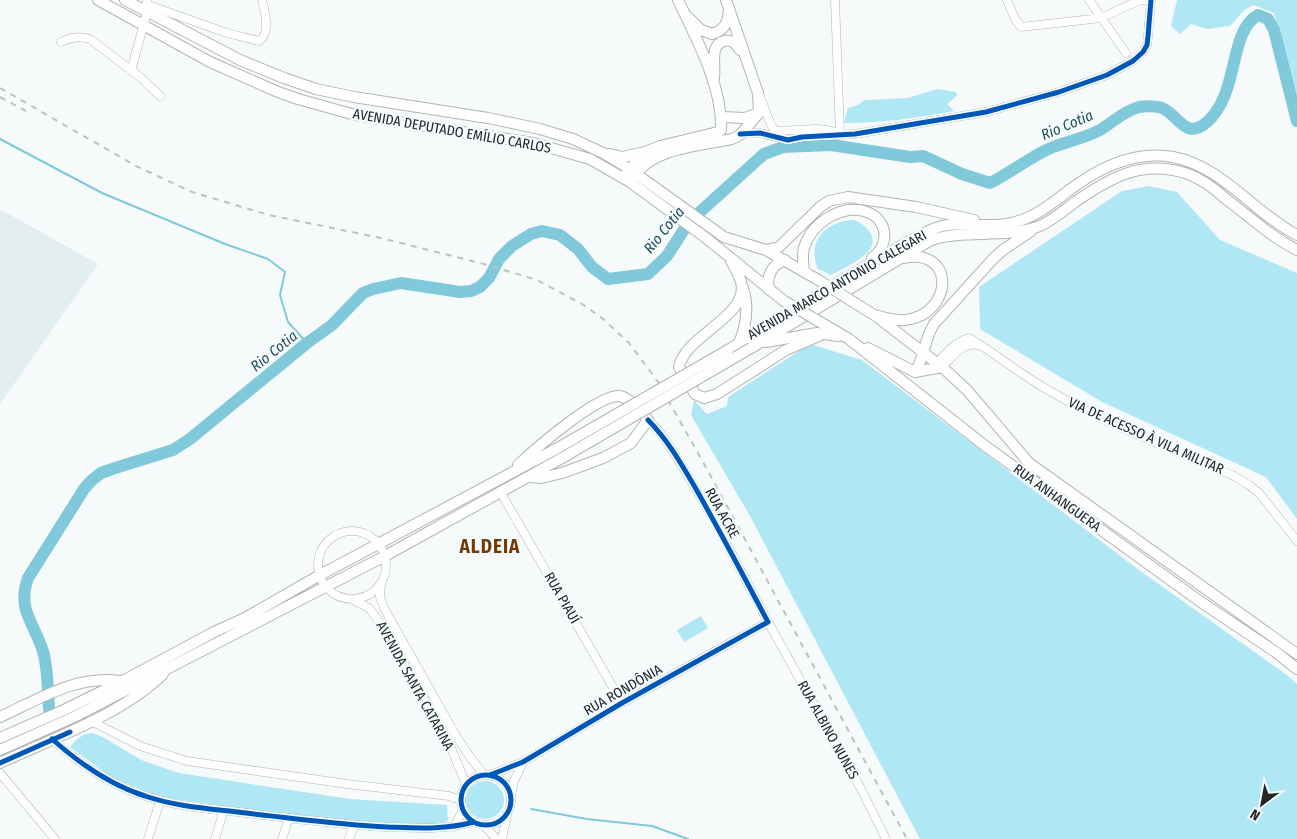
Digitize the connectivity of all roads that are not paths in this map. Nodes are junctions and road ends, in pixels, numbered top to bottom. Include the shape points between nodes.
1 (98, 0) edge
2 (125, 0) edge
3 (262, 0) edge
4 (678, 0) edge
5 (835, 0) edge
6 (1007, 0) edge
7 (1089, 0) edge
8 (1146, 0) edge
9 (1151, 0) edge
10 (1130, 2) edge
11 (728, 4) edge
12 (147, 6) edge
13 (683, 11) junction
14 (1101, 18) junction
15 (144, 26) junction
16 (62, 42) dead end
17 (1126, 53) dead end
18 (750, 69) junction
19 (132, 71) junction
20 (713, 80) junction
21 (758, 93) junction
22 (160, 96) dead end
23 (759, 113) junction
24 (726, 118) junction
25 (740, 134) junction
26 (840, 134) junction
27 (645, 152) junction
28 (603, 153) junction
29 (629, 176) junction
30 (995, 226) junction
31 (1038, 227) junction
32 (1297, 235) edge
33 (766, 250) junction
34 (1297, 250) edge
35 (727, 254) junction
36 (900, 258) junction
37 (785, 260) junction
38 (861, 268) junction
39 (804, 271) junction
40 (742, 284) junction
41 (769, 290) junction
42 (855, 303) joint
43 (876, 316) junction
44 (820, 322) joint
45 (827, 334) junction
46 (849, 339) junction
47 (739, 343) junction
48 (755, 346) junction
49 (924, 353) junction
50 (940, 365) junction
51 (915, 372) junction
52 (648, 420) junction
53 (530, 477) junction
54 (502, 478) junction
55 (501, 493) junction
56 (1297, 540) edge
57 (379, 544) junction
58 (385, 556) junction
59 (320, 575) junction
60 (381, 583) junction
61 (326, 586) junction
62 (351, 599) junction
63 (768, 622) junction
64 (1297, 654) edge
65 (171, 666) junction
66 (1297, 669) edge
67 (122, 682) junction
68 (622, 703) junction
69 (0, 717) edge
70 (91, 721) junction
71 (0, 738) edge
72 (52, 739) junction
73 (0, 750) edge
74 (522, 762) junction
75 (0, 763) edge
76 (0, 773) edge
77 (487, 775) junction
78 (466, 784) junction
79 (511, 797) junction
80 (460, 800) junction
81 (160, 801) junction
82 (224, 810) junction
83 (463, 810) junction
84 (508, 813) junction
85 (289, 818) junction
86 (474, 822) junction
87 (483, 825) junction
88 (354, 826) junction
89 (454, 827) junction
90 (55, 839) edge
91 (148, 839) edge
92 (215, 839) edge
93 (282, 839) edge
94 (350, 839) edge
95 (497, 839) edge
96 (502, 839) edge
97 (886, 839) edge

1 - 15 main road, AVENIDA DEPUTADO EMÍLIO CARLOS
2 - 12 main road, AVENIDA DEPUTADO EMÍLIO CARLOS
3 - 12 street via 266,29 262,39 255,41
4 - 13 main road
5 - 26 street
6 - 14 street via 1014,19 1022,27
7 - 14 street
8 - 10 street
9 - 26 street via 1148,36 1142,52 1133,61 1107,75 986,112 886,130
10 - 14 street
11 - 13 main road via 724,29 712,34 701,30
11 - 18 main road
12 - 15 street
12 - 28 main road, AVENIDA DEPUTADO EMÍLIO CARLOS via 253,66 316,89 540,128
13 - 20 main road
14 - 17 street
15 - 19 street
15 - 29 main road, AVENIDA DEPUTADO EMÍLIO CARLOS via 210,62 298,99 355,115 547,146 590,159
16 - 19 street via 75,37 90,39
18 - 20 main road via 734,41 720,42 716,46
18 - 21 main road
19 - 22 street
20 - 24 main road
21 - 23 main road
21 - 26 street via 774,129 782,132 828,130
23 - 24 main road via 745,118
23 - 25 main road
24 - 25 main road
24 - 27 main road via 721,130
25 - 26 street via 760,133 788,140
25 - 29 main road via 655,158
27 - 28 main road via 623,157
27 - 29 main road
28 - 29 main road, AVENIDA DEPUTADO EMÍLIO CARLOS
29 - 33 main road, AVENIDA DEPUTADO EMÍLIO CARLOS via 686,209 724,237
29 - 35 main road, AVENIDA DEPUTADO EMÍLIO CARLOS via 679,219
30 - 32 main road, AVENIDA MARCO ANTONIO CALEGARI via 1038,213 1081,182 1117,162 1152,156 1172,157 1212,173 1266,216
30 - 33 main road via 916,207 848,197 829,201 779,247
30 - 38 main road, AVENIDA MARCO ANTONIO CALEGARI via 953,224 936,228
31 - 34 main road, AVENIDA MARCO ANTONIO CALEGARI via 1115,177 1133,170 1164,169 1190,174 1210,186 1276,238
31 - 36 main road, AVENIDA MARCO ANTONIO CALEGARI via 995,235 944,236
31 - 49 main road via 993,259 939,317 928,333
33 - 37 main road, AVENIDA DEPUTADO EMÍLIO CARLOS
35 - 40 main road
35 - 41 main road, AVENIDA DEPUTADO EMÍLIO CARLOS
36 - 43 main road via 922,257 939,268 943,276 941,296 931,309 913,318 898,320
36 - 48 main road, AVENIDA MARCO ANTONIO CALEGARI
37 - 39 main road, AVENIDA DEPUTADO EMÍLIO CARLOS
37 - 41 main road via 772,268
38 - 39 main road via 881,249 885,236 883,228 873,215 846,211 823,221 814,230 802,256
38 - 47 main road, AVENIDA MARCO ANTONIO CALEGARI
39 - 42 main road, AVENIDA DEPUTADO EMÍLIO CARLOS, bridge
40 - 45 main road via 740,296 730,313 690,346 680,360 679,367 695,394 704,398 717,394 786,350
40 - 47 main road via 747,313
41 - 44 main road, AVENIDA DEPUTADO EMÍLIO CARLOS, bridge
42 - 43 main road, RUA ANHANGUERA
43 - 49 main road, RUA ANHANGUERA
44 - 46 main road, RUA ANHANGUERA
45 - 46 main road
45 - 48 main road via 806,334
46 - 51 main road
46 - 66 main road, RUA ANHANGUERA via 984,446
47 - 54 main road, AVENIDA MARCO ANTONIO CALEGARI, bridge
48 - 53 main road, AVENIDA MARCO ANTONIO CALEGARI, bridge
49 - 50 main road, RUA ANHANGUERA
49 - 51 main road
50 - 51 main road
50 - 56 street, VIA DE ACESSO À VILA MILITAR via 966,345 981,345 1042,387 1078,407 1249,485
50 - 64 main road, RUA ANHANGUERA via 967,390 1029,463
52 - 53 main road via 632,443 603,458 562,473
52 - 54 main road via 627,399 621,396 609,398 562,428
52 - 63 street, RUA ACRE via 666,440 696,489
53 - 55 main road, AVENIDA MARCO ANTONIO CALEGARI
54 - 57 main road
55 - 58 main road, AVENIDA MARCO ANTONIO CALEGARI
55 - 68 street, RUA PIAUÍ
57 - 58 street
57 - 59 main road
57 - 59 street via 361,532 346,532 333,537 320,554
58 - 60 street, AVENIDA SANTA CATARINA via 386,570
58 - 61 main road, AVENIDA MARCO ANTONIO CALEGARI
59 - 61 street
59 - 67 main road
60 - 62 street via 371,593
60 - 77 street, AVENIDA SANTA CATARINA via 380,597 385,610 456,736
61 - 62 street, AVENIDA SANTA CATARINA via 337,595
61 - 65 main road, AVENIDA MARCO ANTONIO CALEGARI
62 - 78 street, AVENIDA SANTA CATARINA via 369,608 381,624 451,748
63 - 68 street, RUA RONDÔNIA
63 - 97 street, RUA ALBINO NUNES
65 - 70 main road via 144,691
65 - 73 main road, AVENIDA MARCO ANTONIO CALEGARI via 74,717
67 - 69 main road via 90,680 65,687
67 - 71 main road
68 - 74 street, RUA RONDÔNIA
70 - 72 main road
70 - 80 street via 140,746 188,761
72 - 75 main road
72 - 81 street via 103,777
74 - 77 street, RUA RONDÔNIA
74 - 79 street
76 - 90 street
77 - 78 street via 477,776
77 - 79 street via 500,779
78 - 80 street
79 - 84 street
80 - 83 street
81 - 82 street
81 - 91 street
82 - 85 street
82 - 92 street
83 - 86 street
83 - 89 street
84 - 87 street via 497,822
84 - 96 street
85 - 88 street
85 - 93 street
86 - 87 street
86 - 89 street
87 - 95 street
88 - 89 street
88 - 94 street

